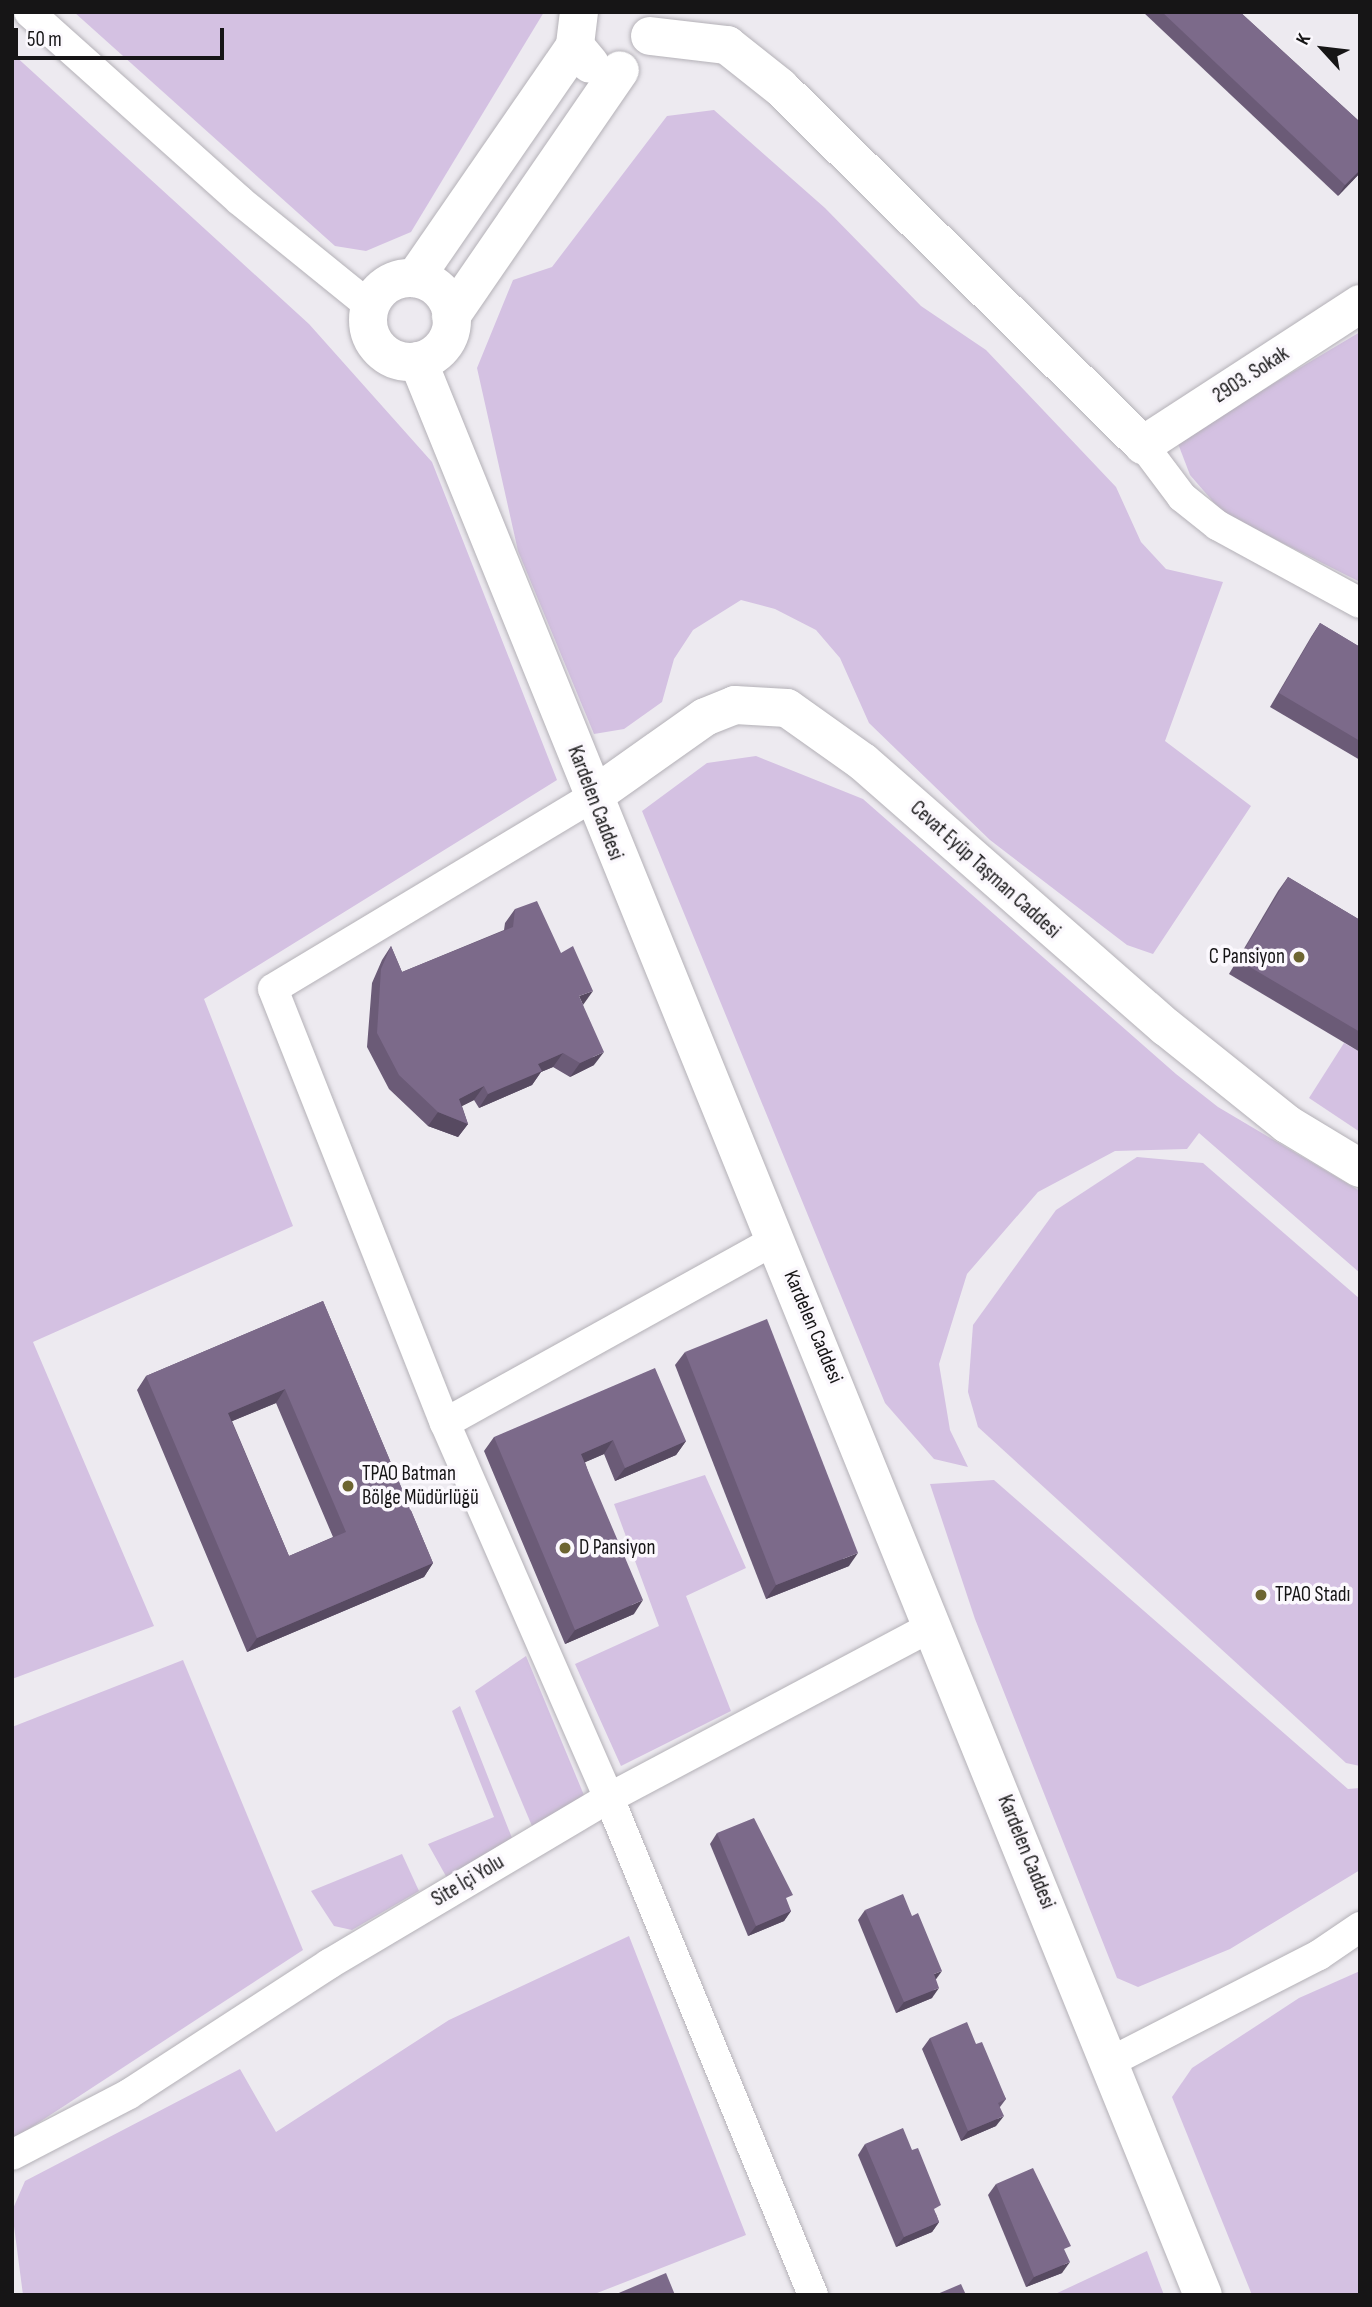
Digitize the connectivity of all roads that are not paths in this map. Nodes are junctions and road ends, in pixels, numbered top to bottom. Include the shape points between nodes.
1 (29, 12) edge
2 (647, 24) edge
3 (577, 29) edge
4 (620, 70) junction
5 (415, 278) junction
6 (1360, 304) edge
7 (370, 306) junction
8 (451, 316) junction
9 (418, 361) junction
10 (1143, 445) junction
11 (1360, 603) edge
12 (593, 797) junction
13 (1360, 1168) edge
14 (777, 1240) junction
15 (446, 1423) junction
16 (934, 1625) junction
17 (609, 1798) junction
18 (1360, 1927) edge
19 (1110, 2062) junction
20 (12, 2155) edge
21 (813, 2295) edge
22 (1203, 2295) edge

1 - 7 street via 239,201
2 - 4 street via 640,58
2 - 10 street via 727,45 780,87
3 - 4 street via 588,63
3 - 5 street
4 - 8 street
5 - 7 street via 387,284
5 - 8 street via 440,290
6 - 10 street, 2903. Sokak
7 - 9 street via 369,331 383,352
8 - 9 street via 447,340
9 - 12 street, Kardelen Caddesi via 477,495
10 - 11 street via 1182,497 1217,525
12 - 13 street, Cevat Eyüp Taşman Caddesi via 705,717 735,705 787,708 863,762 1176,1035 1287,1124
12 - 14 street, Kardelen Caddesi
12 - 15 street via 273,989
14 - 15 street
14 - 16 street, Kardelen Caddesi
15 - 17 street
16 - 17 street, Site İçi Yolu
16 - 19 street, Kardelen Caddesi
17 - 20 street, Site İçi Yolu via 330,1964 129,2094
17 - 21 street
18 - 19 street via 1319,1955
19 - 22 street, Kardelen Caddesi

